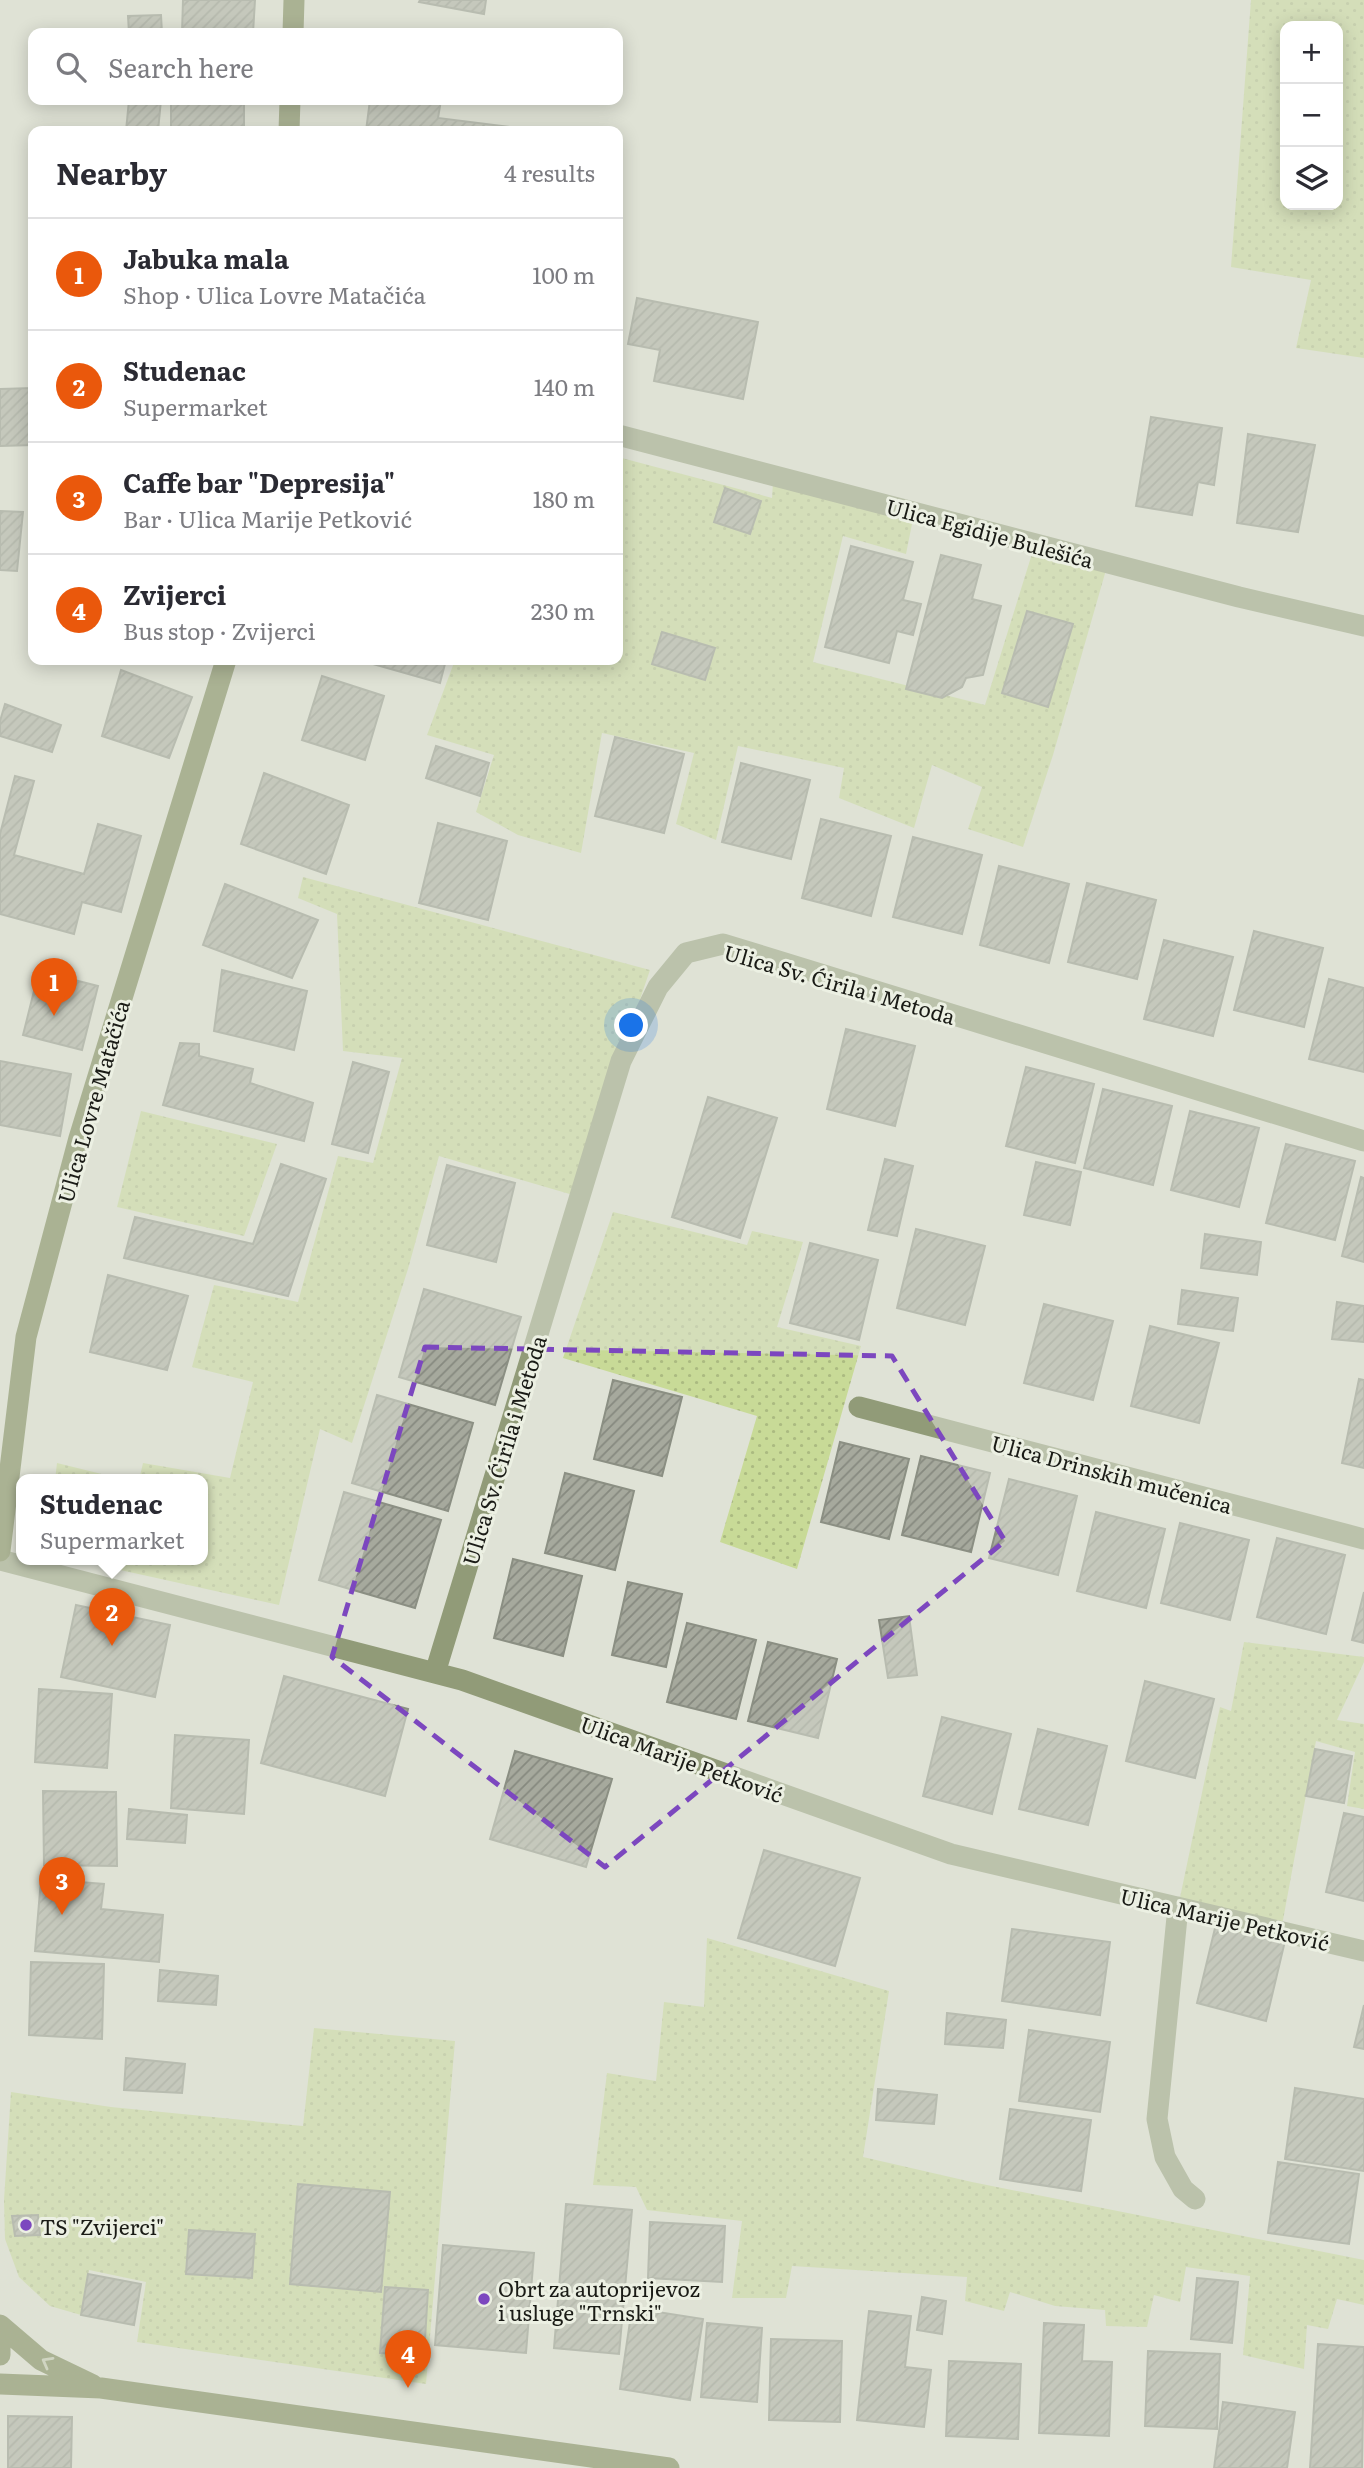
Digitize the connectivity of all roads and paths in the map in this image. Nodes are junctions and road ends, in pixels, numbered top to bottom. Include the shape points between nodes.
1 (294, 0) edge
2 (293, 28) edge
3 (290, 105) edge
4 (289, 126) edge
5 (623, 436) edge
6 (1364, 626) edge
7 (224, 665) edge
8 (1364, 1141) edge
9 (859, 1407) dead end
10 (1364, 1539) edge
11 (0, 1551) edge
12 (19, 1565) edge
13 (435, 1673) junction
14 (1178, 1907) junction
15 (1364, 1951) edge
16 (1195, 2199) dead end
17 (0, 2325) edge
18 (0, 2331) edge
19 (0, 2355) edge
20 (0, 2384) edge
21 (101, 2388) junction
22 (670, 2468) edge

1 - 2 main road
3 - 4 main road
5 - 6 street, Ulica Egidije Bulešića
7 - 11 main road, Ulica Lovre Matačića via 79,1138 26,1337
8 - 13 street, Ulica Sv. Ćirila i Metoda via 723,944 687,953 658,987 621,1061
9 - 10 street, Ulica Drinskih mučenica
12 - 13 street, Ulica Marije Petković
13 - 14 street, Ulica Marije Petković via 951,1854
14 - 15 street, Ulica Marije Petković
14 - 16 street via 1157,2119 1165,2157 1183,2189
21 -> 17 main road via 41,2360
18 - 19 main road
20 - 21 main road
21 - 22 main road

